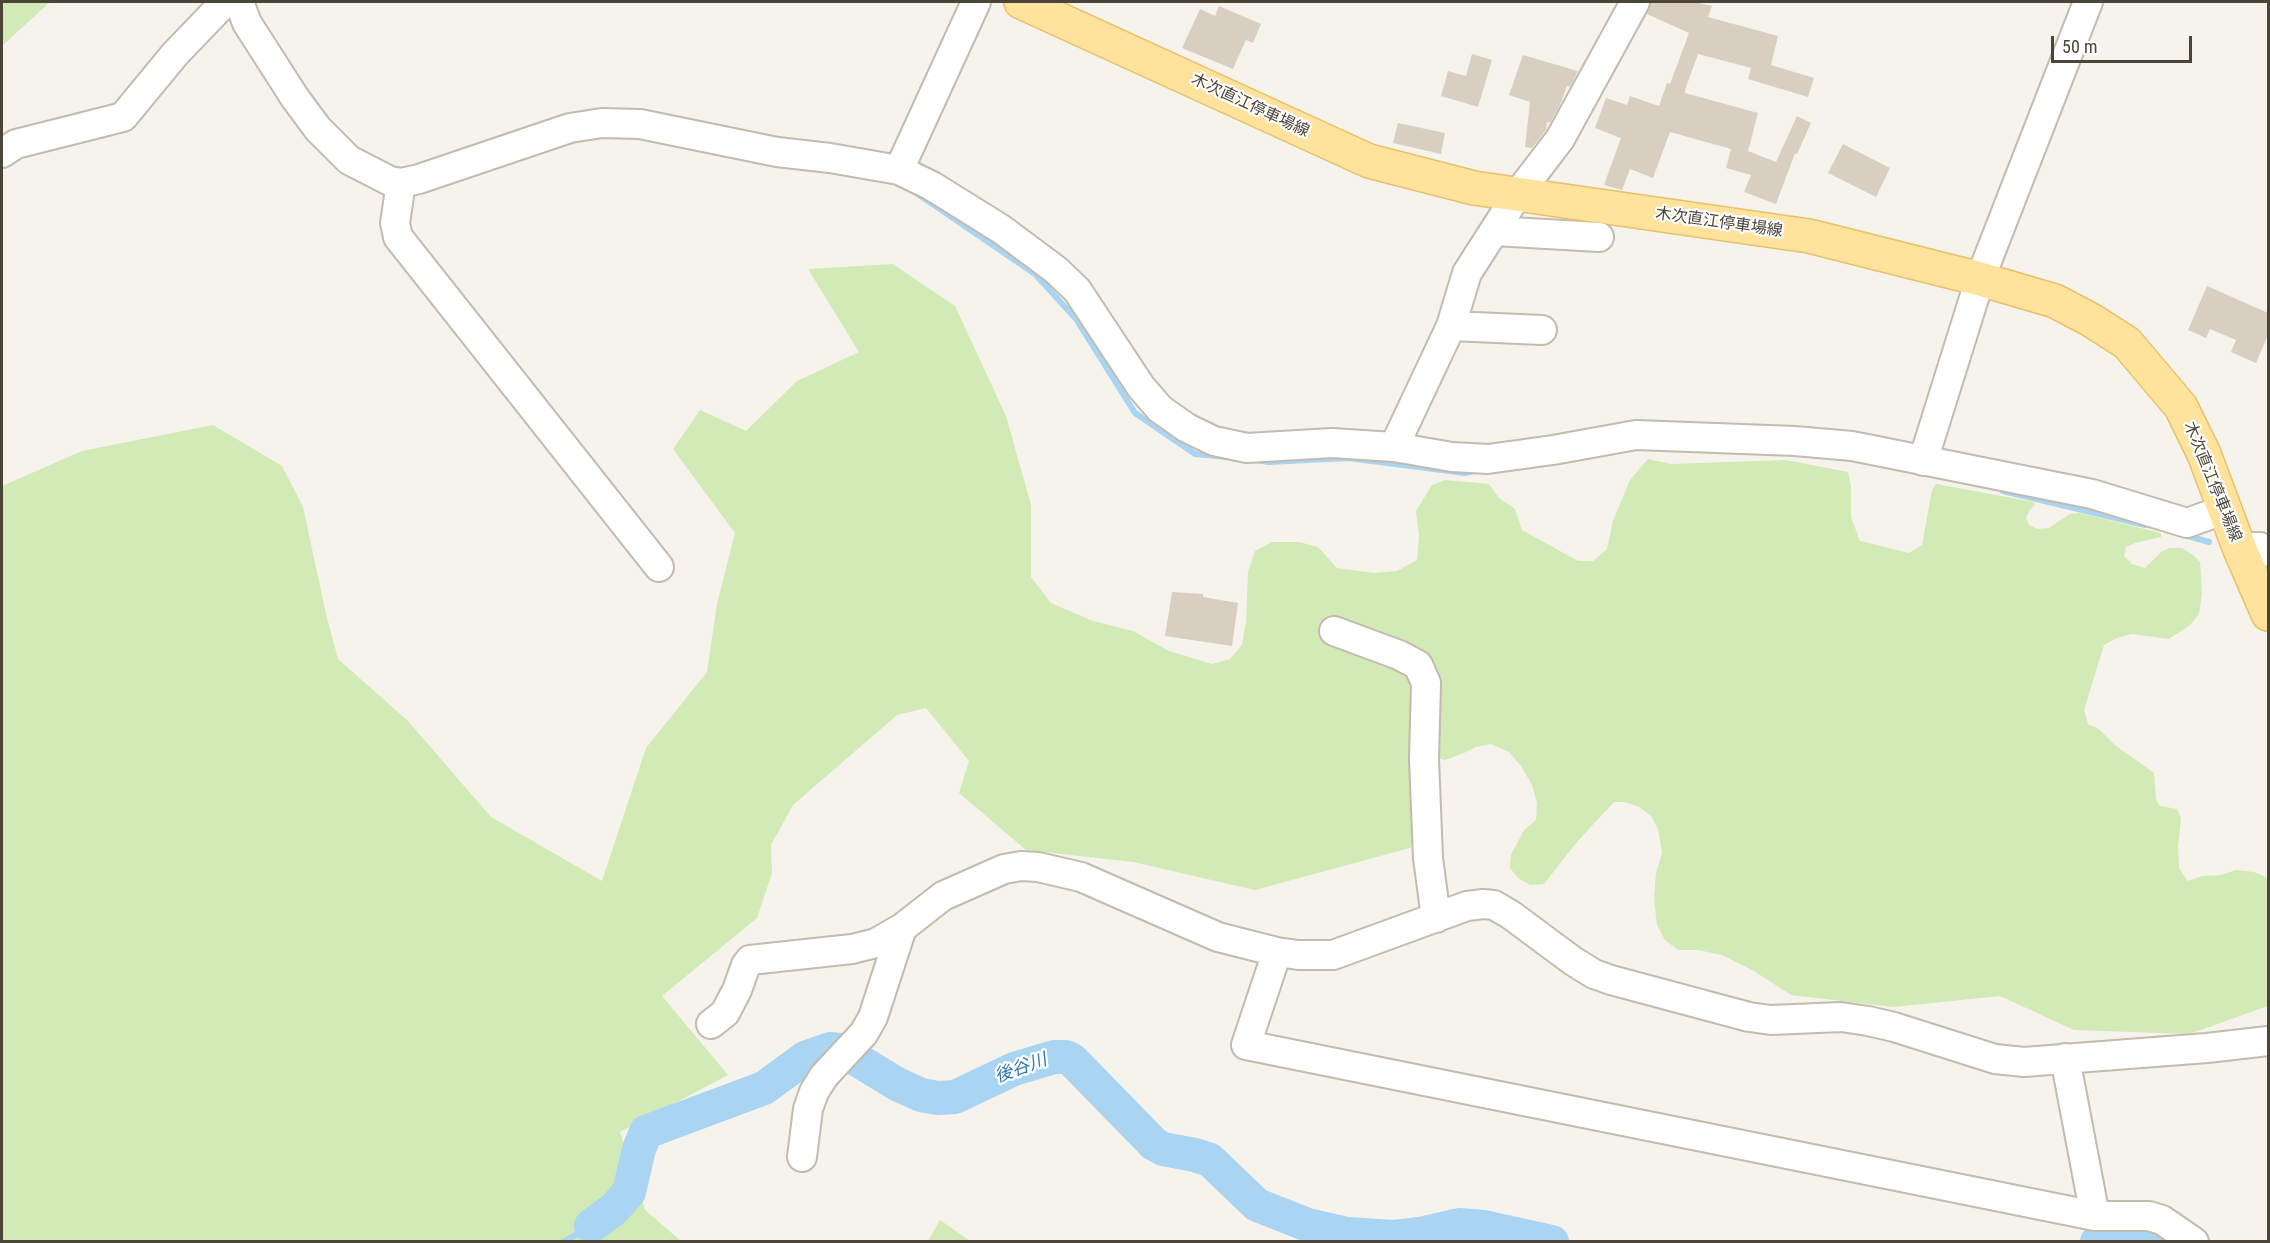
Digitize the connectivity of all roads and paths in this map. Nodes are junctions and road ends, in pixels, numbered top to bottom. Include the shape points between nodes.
1 (225, 2) edge
2 (239, 2) edge
3 (976, 2) edge
4 (1021, 2) edge
5 (1635, 2) edge
6 (2088, 2) edge
7 (2, 153) edge
8 (899, 170) junction
9 (401, 183) junction
10 (1517, 195) junction
11 (1494, 231) junction
12 (1599, 237) dead end
13 (1980, 279) junction
14 (1450, 326) junction
15 (1542, 330) dead end
16 (1394, 447) junction
17 (1923, 461) junction
18 (2226, 509) junction
19 (2254, 550) edge
20 (659, 567) dead end
21 (2268, 614) edge
22 (1334, 631) dead end
23 (1436, 918) junction
24 (902, 928) junction
25 (1277, 952) junction
26 (711, 1024) dead end
27 (2268, 1041) edge
28 (2065, 1058) junction
29 (802, 1157) dead end
30 (2095, 1216) junction
31 (2194, 1242) edge

1 - 7 street via 123,117 16,144
2 - 9 street via 247,23 318,129 349,160 380,178
3 - 8 street
4 - 10 main road, 木次直江停車場線 via 1369,161
5 - 10 street via 1560,139
6 - 13 street
8 - 9 street via 777,152 640,124 602,123 570,128
8 - 16 street via 1002,229 1056,270 1077,290 1160,410 1187,428 1214,441 1247,448 1332,443
9 - 20 street via 395,223 398,237
10 - 11 street
10 - 13 main road, 木次直江停車場線 via 1809,236
11 - 12 street
11 - 14 street via 1467,273
13 - 17 street
13 - 18 main road, 木次直江停車場線 via 2055,301 2127,343 2181,407
14 - 15 street
14 - 16 street
16 - 17 street via 1488,459 1636,435 1690,436 1852,446
17 - 18 street via 2092,495 2187,523
18 - 19 main road, 木次直江停車場線
19 - 21 main road, 木次直江停車場線
22 - 23 street via 1418,665 1426,683 1428,858
23 - 25 street via 1333,955
23 - 28 street via 1467,906 1494,905 1594,975 1749,1017 1841,1017 1894,1027 1995,1059 2024,1062
24 - 25 street via 942,896 969,883 1004,869 1038,867 1081,877 1218,937
24 - 26 street via 852,949 750,960 725,1012
24 - 29 street via 873,1017 814,1092
25 - 30 street via 1246,1045
27 - 28 street
28 - 30 street
30 - 31 street via 2149,1216 2162,1220

